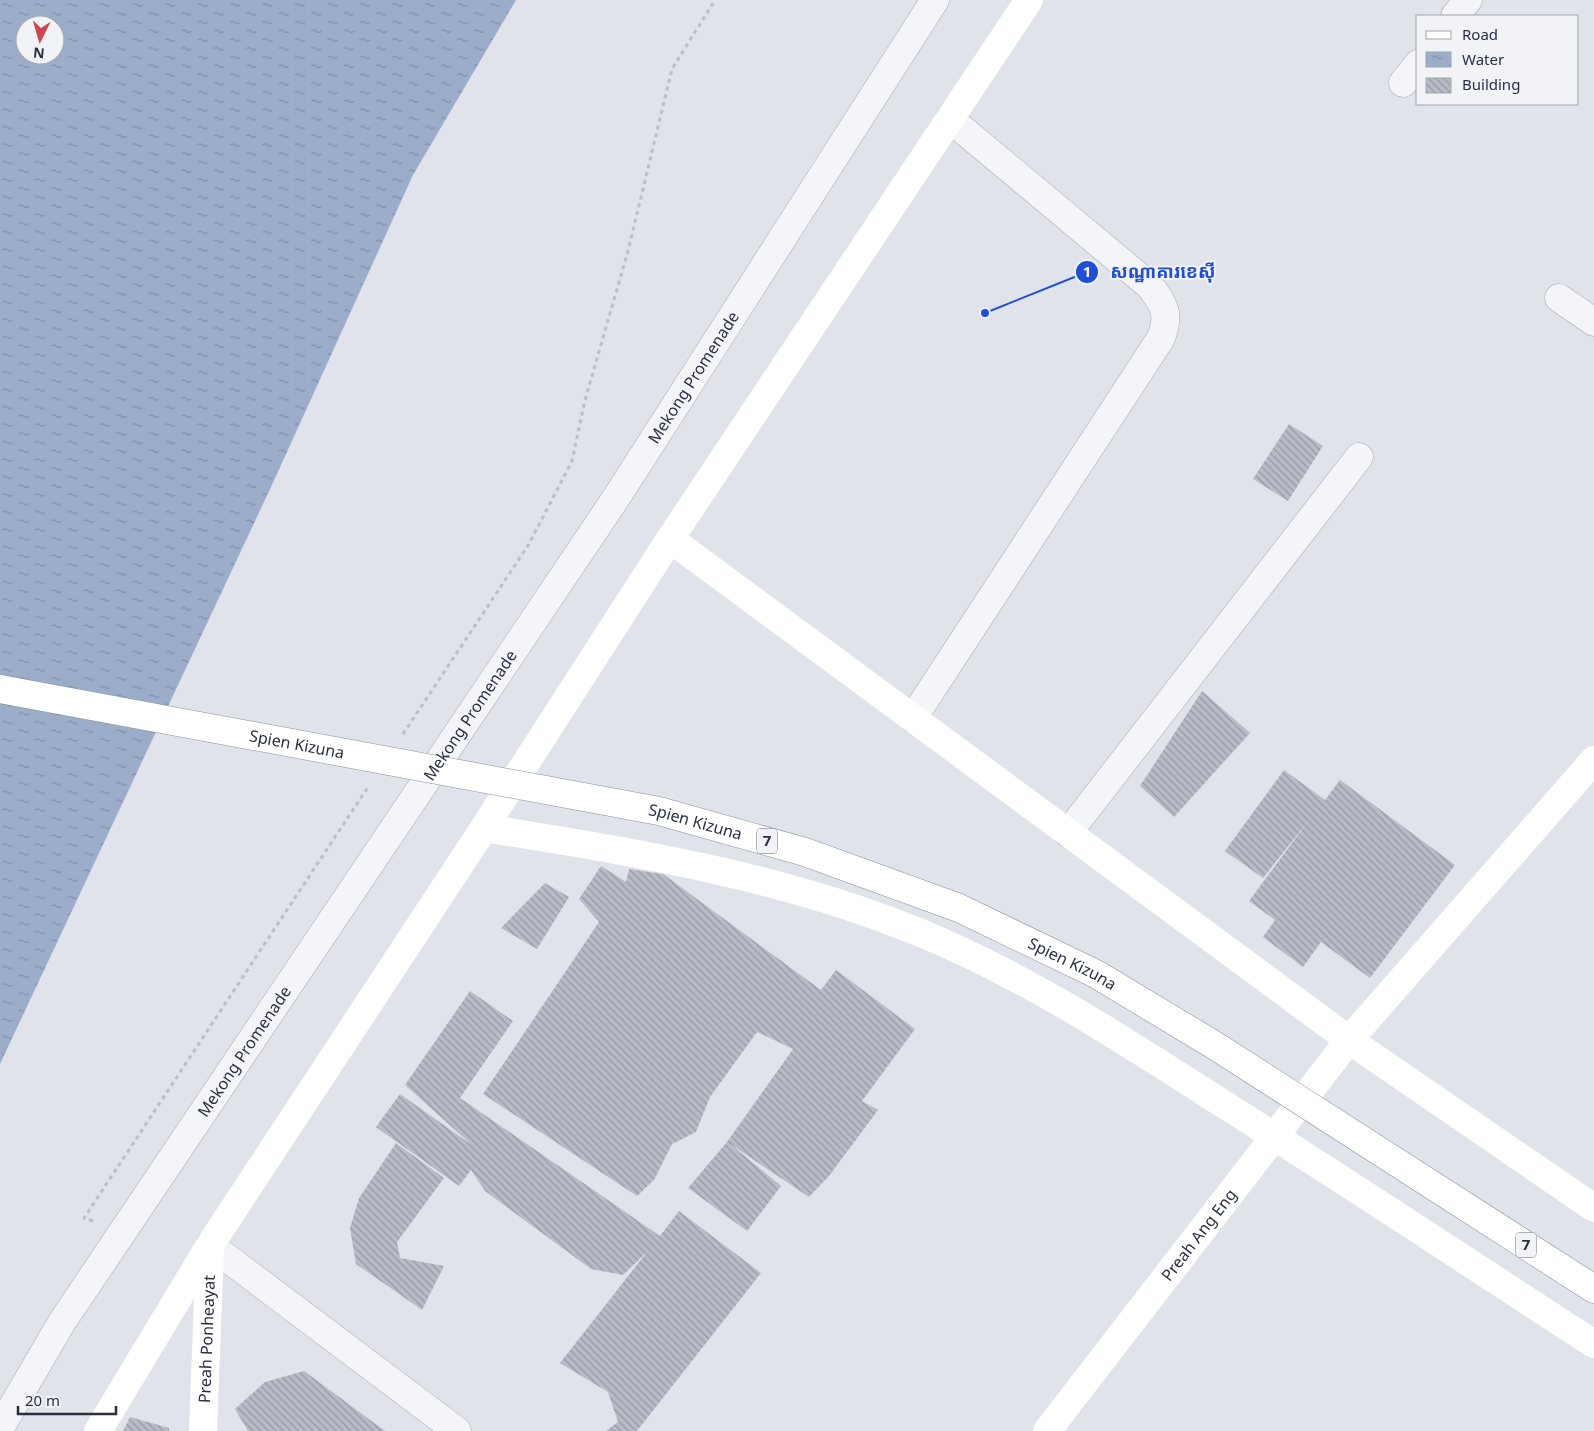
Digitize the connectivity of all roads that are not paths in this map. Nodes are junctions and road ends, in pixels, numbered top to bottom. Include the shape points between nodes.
1 (935, 0) edge
2 (1029, 0) edge
3 (1468, 0) edge
4 (1456, 15) edge
5 (950, 119) junction
6 (1559, 298) dead end
7 (1594, 322) edge
8 (1359, 457) dead end
9 (670, 539) junction
10 (0, 689) edge
11 (913, 718) junction
12 (1594, 760) edge
13 (484, 828) junction
14 (1068, 833) junction
15 (1349, 1040) junction
16 (1275, 1137) junction
17 (1594, 1208) edge
18 (210, 1245) junction
19 (1594, 1289) edge
20 (1594, 1344) edge
21 (0, 1428) edge
22 (98, 1431) edge
23 (202, 1431) edge
24 (457, 1431) edge
25 (1047, 1431) edge

1 - 21 street, Mekong Promenade via 616,498 62,1322
2 - 5 main road
3 - 4 street
5 - 9 main road
5 - 11 street via 1150,286 1161,300 1167,321 1161,338
6 - 7 street
8 - 14 street
9 - 11 main road
9 - 13 main road
10 - 19 main road, Spien Kizuna / 7, bridge via 659,811 805,852 959,908 1096,974 1214,1045
11 - 14 main road
12 - 15 main road, Preah Ang Eng
13 - 16 main road via 609,848 726,872 824,898 942,942 1074,1009
13 - 18 main road
14 - 15 main road
15 - 16 main road, Preah Ang Eng
15 - 17 main road
16 - 20 main road
16 - 25 main road, Preah Ang Eng
18 - 22 main road
18 - 23 main road, Preah Ponheayat
18 - 24 street

